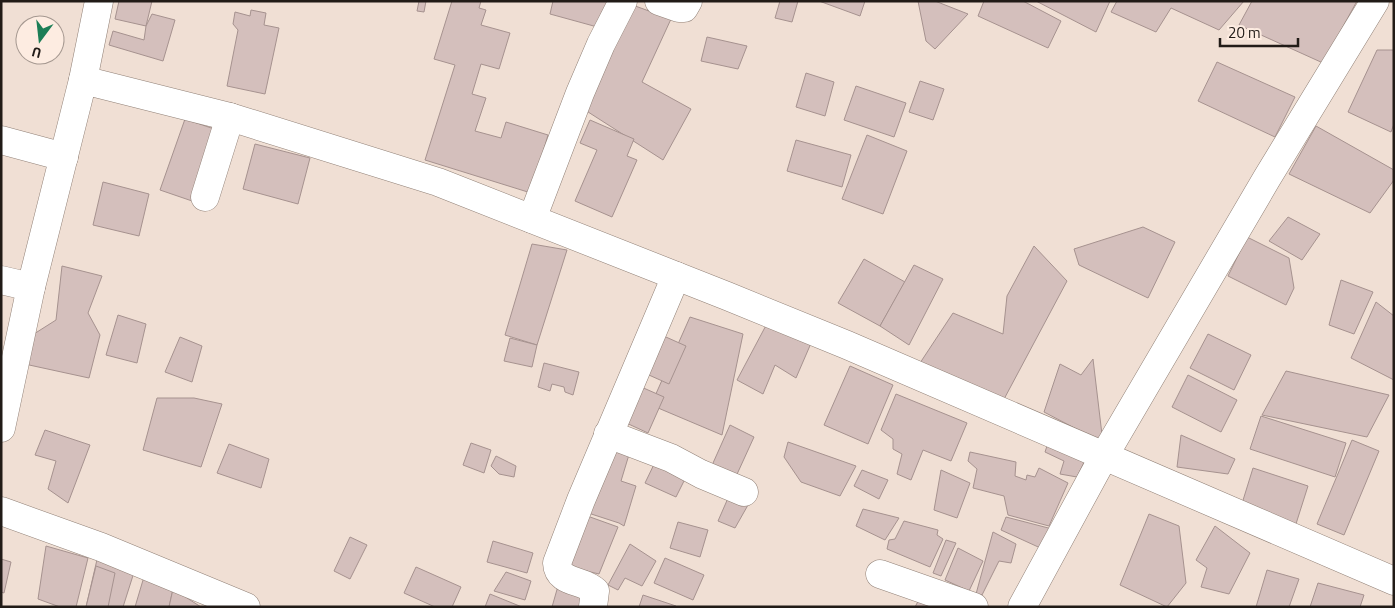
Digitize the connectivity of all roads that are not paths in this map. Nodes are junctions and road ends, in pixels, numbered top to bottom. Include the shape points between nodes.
1 (99, 1) edge
2 (623, 1) edge
3 (659, 1) edge
4 (688, 1) edge
5 (1376, 1) edge
6 (83, 80) junction
7 (230, 117) junction
8 (1, 140) edge
9 (64, 157) junction
10 (204, 197) dead end
11 (532, 219) junction
12 (676, 276) junction
13 (1, 280) edge
14 (31, 287) junction
15 (1, 428) edge
16 (608, 434) junction
17 (1104, 456) junction
18 (744, 492) dead end
19 (1, 511) edge
20 (880, 574) dead end
21 (1394, 581) edge
22 (246, 607) edge
23 (593, 607) edge
24 (974, 607) edge
25 (1022, 607) edge

1 - 6 street
2 - 11 street via 580,93
3 - 4 street via 684,8
5 - 17 street via 1262,186
6 - 7 street
6 - 9 street
7 - 10 street
7 - 11 street via 438,182
8 - 9 street
9 - 14 street
11 - 12 street
12 - 16 street
12 - 17 street
13 - 14 street
14 - 15 street
16 - 18 street via 671,458
16 - 23 street via 557,563 560,575 586,584 594,591
17 - 21 street
17 - 25 street
19 - 22 street via 101,547
20 - 24 street

